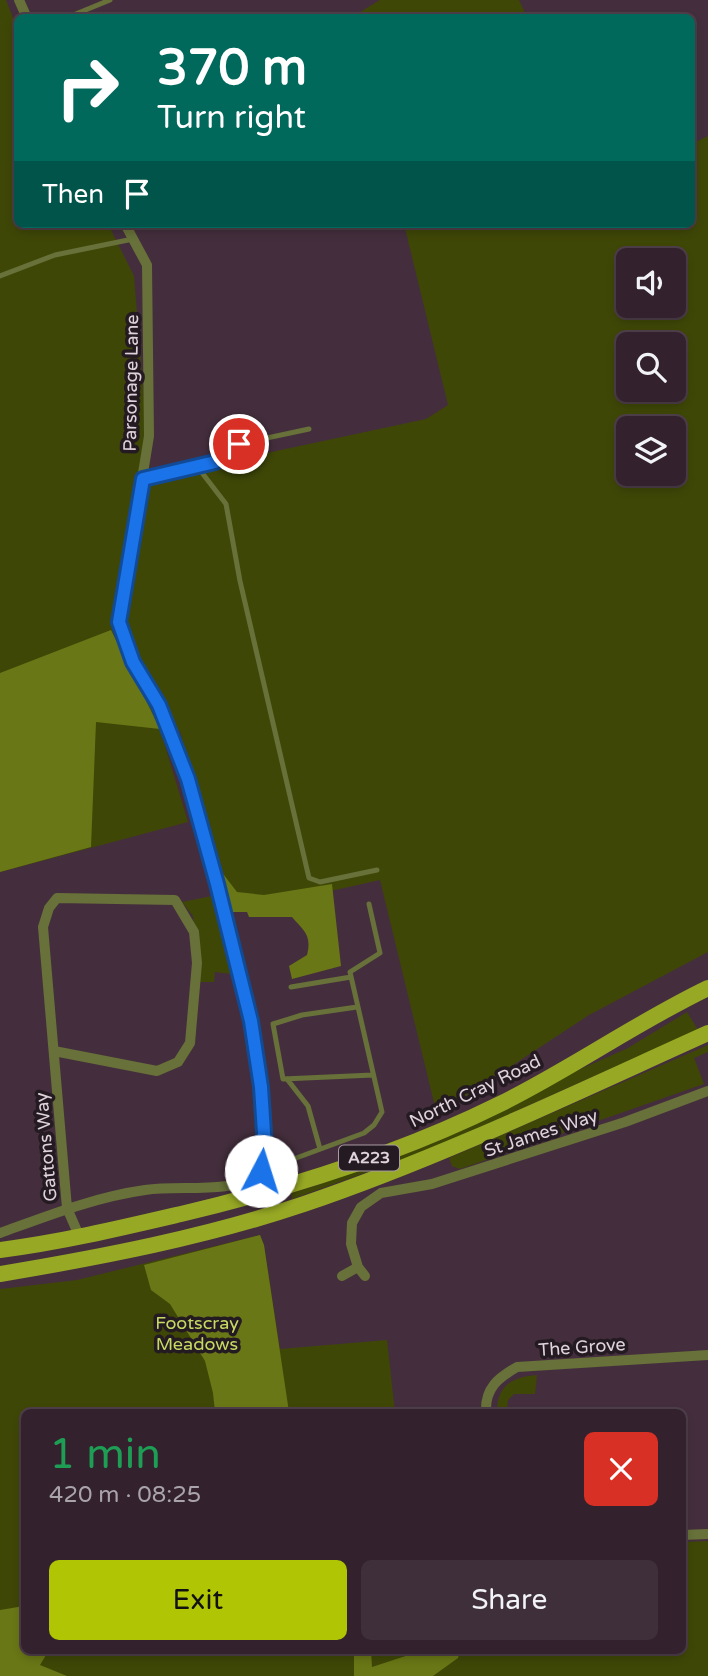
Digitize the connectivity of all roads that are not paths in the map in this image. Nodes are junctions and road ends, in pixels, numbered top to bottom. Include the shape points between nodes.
1 (110, 0) edge
2 (76, 14) edge
3 (127, 228) edge
4 (133, 239) junction
5 (0, 276) edge
6 (309, 429) dead end
7 (196, 465) junction
8 (143, 479) junction
9 (377, 870) dead end
10 (369, 904) dead end
11 (351, 977) junction
12 (291, 987) dead end
13 (708, 988) edge
14 (357, 1007) junction
15 (708, 1033) edge
16 (54, 1051) junction
17 (373, 1075) junction
18 (287, 1079) junction
19 (708, 1091) edge
20 (320, 1149) junction
21 (261, 1171) junction
22 (67, 1208) junction
23 (0, 1233) edge
24 (80, 1238) junction
25 (0, 1250) edge
26 (0, 1274) edge
27 (342, 1276) dead end
28 (708, 1355) edge
29 (486, 1409) edge
30 (708, 1534) edge
31 (686, 1535) edge

1 - 2 lane
3 - 4 street, Parsonage Lane
4 - 5 lane via 55,255
4 - 8 street, Parsonage Lane via 147,265 149,436
6 - 7 lane via 239,444 215,462
7 - 8 lane
7 - 9 lane via 226,504 309,878 320,882
8 - 21 street, Parsonage Lane via 119,622 188,779 217,884 251,1021 261,1087 265,1148
10 - 11 lane via 380,953 349,972
11 - 12 lane
11 - 14 lane
13 - 24 main road, North Cray Road / A223 via 500,1104 420,1140 298,1184
14 - 17 lane
14 - 18 lane via 273,1024 283,1079
15 - 26 main road, A223 via 461,1144 304,1204 75,1262
16 - 16 street, Gattons Way via 157,1071 178,1062 190,1044 197,963 194,932 175,900 57,898 43,927
16 - 22 street, Gattons Way
17 - 18 lane
17 - 20 lane via 382,1112 374,1125
18 - 20 lane via 309,1106
19 - 27 street, St James Way via 445,1180 381,1193 361,1207 352,1223 351,1244 361,1271
20 - 21 lane
21 - 22 street via 246,1184 144,1190
22 - 23 street
22 - 24 street, Gattons Way
24 - 25 main road, North Cray Road / A223
28 - 29 street, The Grove via 517,1367 498,1378
30 - 31 street

